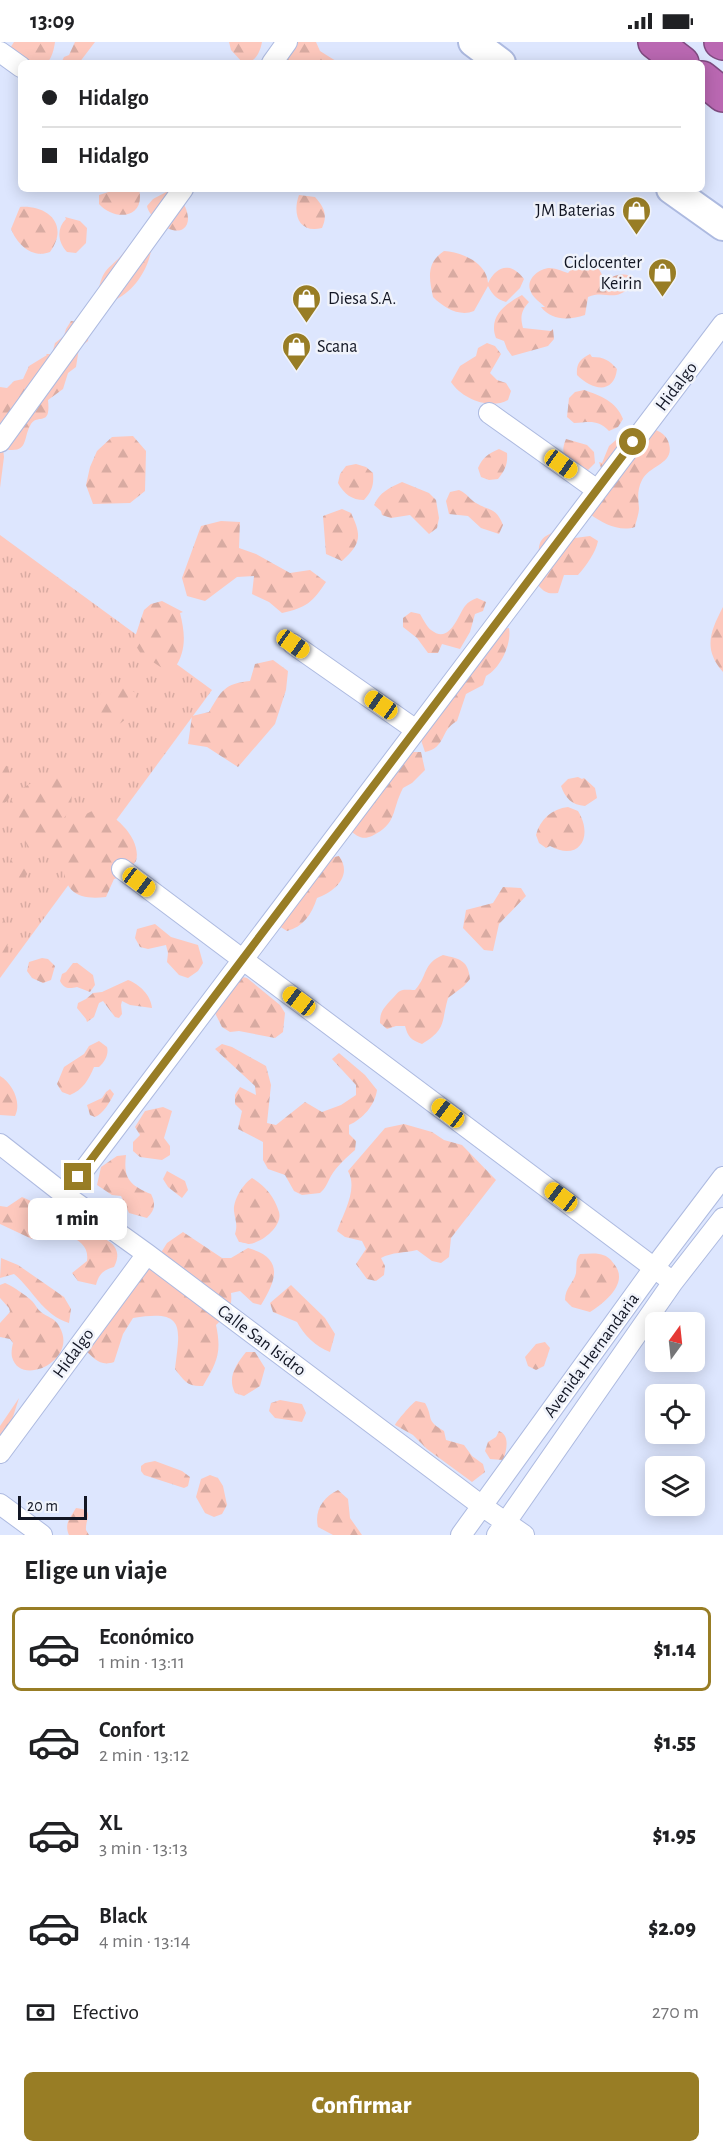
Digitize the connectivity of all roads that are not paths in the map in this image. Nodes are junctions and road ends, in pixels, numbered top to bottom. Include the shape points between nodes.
1 (287, 42) edge
2 (473, 42) edge
3 (655, 42) edge
4 (0, 52) edge
5 (275, 60) edge
6 (497, 60) edge
7 (678, 60) edge
8 (18, 65) edge
9 (705, 80) edge
10 (723, 95) edge
11 (181, 192) edge
12 (675, 192) edge
13 (723, 226) edge
14 (723, 324) edge
15 (489, 413) dead end
16 (3, 431) edge
17 (597, 490) junction
18 (293, 644) dead end
19 (416, 730) junction
20 (122, 869) dead end
21 (243, 959) junction
22 (0, 1144) edge
23 (723, 1177) edge
24 (65, 1195) junction
25 (723, 1218) edge
26 (147, 1254) junction
27 (654, 1268) junction
28 (673, 1282) junction
29 (0, 1453) edge
30 (0, 1504) edge
31 (482, 1506) junction
32 (502, 1529) edge
33 (42, 1535) edge
34 (461, 1535) edge
35 (524, 1535) edge

1 - 5 street
2 - 6 street
3 - 7 highway
4 - 8 street
9 - 10 highway
11 - 16 street
12 - 13 street
14 - 17 street, Hidalgo
15 - 17 street
17 - 19 street, Hidalgo
18 - 19 street
19 - 21 street, Hidalgo
20 - 21 street
21 - 24 street, Hidalgo
21 - 27 street
22 - 24 street, Calle San Isidro
23 - 27 street, Avenida Hernandaria
24 - 26 street, Calle San Isidro
25 - 28 street, Avenida Hernandaria
26 - 29 street, Hidalgo
26 - 31 street, Calle San Isidro
27 - 28 street
27 - 31 street, Avenida Hernandaria
28 - 32 street, Avenida Hernandaria
30 - 33 street
31 - 32 street, Calle San Isidro
31 - 34 street, Avenida Hernandaria
32 - 35 street, Calle San Isidro

